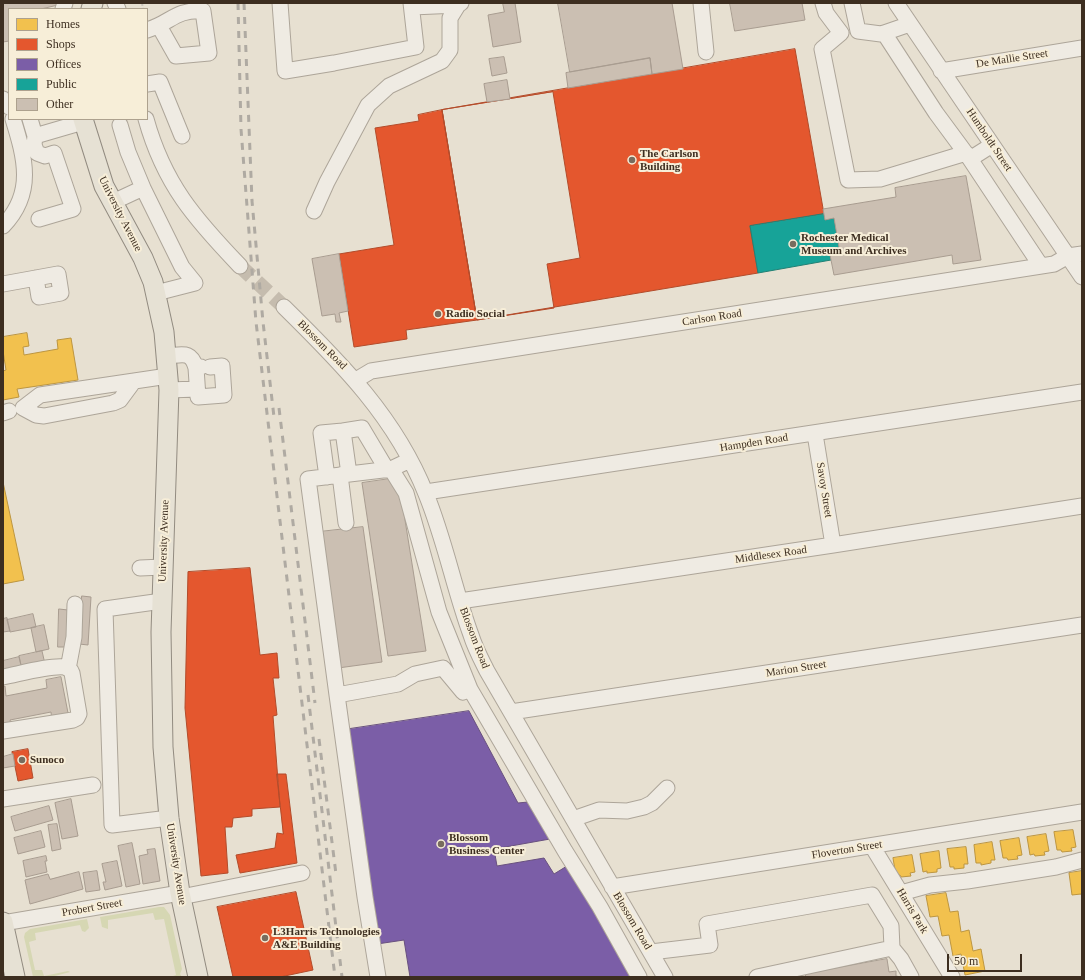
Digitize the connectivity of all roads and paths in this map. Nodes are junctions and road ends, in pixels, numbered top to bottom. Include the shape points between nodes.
1 (280, 3) edge
2 (701, 3) edge
3 (823, 3) edge
4 (852, 3) edge
5 (896, 3) edge
6 (459, 4) edge
7 (412, 5) edge
8 (205, 7) edge
9 (910, 24) junction
10 (153, 28) edge
11 (858, 31) junction
12 (841, 33) junction
13 (884, 34) junction
14 (1082, 48) edge
15 (706, 52) dead end
16 (942, 71) junction
17 (148, 84) edge
18 (13, 120) edge
19 (30, 120) edge
20 (146, 120) edge
21 (83, 121) edge
22 (120, 125) dead end
23 (35, 136) junction
24 (182, 136) dead end
25 (992, 146) junction
26 (968, 156) junction
27 (143, 188) junction
28 (113, 202) junction
29 (314, 211) dead end
30 (39, 219) dead end
31 (3, 226) edge
32 (1075, 255) edge
33 (240, 266) tunnel mouth
34 (1040, 266) junction
35 (1082, 277) edge
36 (36, 278) dead end
37 (3, 284) edge
38 (156, 293) junction
39 (284, 308) tunnel mouth
40 (167, 356) junction
41 (203, 367) junction
42 (356, 380) junction
43 (134, 381) junction
44 (169, 383) junction
45 (197, 389) junction
46 (1082, 392) edge
47 (11, 411) edge
48 (343, 431) junction
49 (815, 434) junction
50 (410, 460) junction
51 (388, 470) junction
52 (339, 475) junction
53 (426, 492) junction
54 (1082, 506) edge
55 (346, 523) dead end
56 (833, 545) junction
57 (140, 568) dead end
58 (163, 568) junction
59 (162, 601) junction
60 (460, 601) junction
61 (76, 604) dead end
62 (1082, 625) edge
63 (68, 668) junction
64 (3, 677) edge
65 (470, 689) junction
66 (338, 695) junction
67 (511, 712) junction
68 (3, 731) edge
69 (93, 786) dead end
70 (667, 788) dead end
71 (3, 799) edge
72 (1082, 812) edge
73 (169, 818) junction
74 (573, 819) junction
75 (872, 846) junction
76 (1082, 860) edge
77 (302, 873) dead end
78 (612, 887) junction
79 (901, 893) junction
80 (180, 895) junction
81 (3, 923) edge
82 (892, 948) junction
83 (650, 952) junction
84 (15, 977) edge
85 (198, 977) edge
86 (378, 977) edge
87 (639, 977) edge
88 (665, 977) edge
89 (757, 977) edge
90 (911, 977) edge
91 (952, 977) edge

1 - 7 street via 285,71 416,47
2 - 15 street
3 - 12 street via 826,13
4 - 11 street
5 - 9 street, Humboldt Street
6 - 7 street
6 - 29 street via 450,18 450,50 442,61 389,86 368,105
8 - 10 street via 178,14
8 - 10 street via 209,53 176,56
9 - 13 street
9 - 16 street, Humboldt Street
11 - 12 street
11 - 13 street
12 - 26 street via 822,49 848,180 880,179
13 - 26 street
14 - 16 street, De Mallie Street
16 - 25 street, Humboldt Street
17 - 24 street via 160,82
18 - 31 street via 24,154 23,194 12,216
19 - 23 street
20 - 33 street via 155,148 176,191 192,214
21 - 23 street
21 - 28 main road, University Avenue via 96,165
22 - 27 street
23 - 30 street via 34,145 37,153 45,156 54,153 73,209
25 - 26 street
25 - 32 street, Humboldt Street
26 - 34 street
27 - 28 street
27 - 38 street via 182,267 195,283
28 - 38 main road, University Avenue via 142,258
32 - 34 street, Carlson Road via 1054,264
32 - 35 street, Humboldt Street
34 - 42 street, Carlson Road via 371,371
36 - 37 street
38 - 40 main road, University Avenue
39 - 42 street, Blossom Road
40 - 41 street via 186,354
40 - 44 main road, University Avenue
41 - 45 street
41 - 45 street via 222,366 224,395 198,397
42 - 50 street, Blossom Road via 378,409
43 - 44 street
43 - 47 street via 40,395
43 - 47 street via 120,400 113,403 44,416
44 - 45 street
44 - 58 main road, University Avenue
46 - 49 street, Hampden Road
48 - 51 street via 362,428
48 - 52 street
48 - 52 street via 321,433
49 - 53 street, Hampden Road
49 - 56 street, Savoy Street
50 - 51 street
50 - 53 street, Blossom Road
51 - 52 street
51 - 65 street via 406,493 439,612
52 - 55 street
52 - 66 street via 308,479
53 - 60 street, Blossom Road
54 - 56 street, Middlesex Road
56 - 60 street, Middlesex Road
57 - 58 street
58 - 59 main road, University Avenue
59 - 73 main road, University Avenue via 163,753
59 - 73 street via 105,609 112,825
60 - 67 street, Blossom Road via 471,637
61 - 63 street via 74,637
62 - 67 street, Marion Street
63 - 64 street
63 - 68 street via 72,673 79,714 77,718
65 - 66 street via 463,692 443,668 415,674 398,684
65 - 87 street
66 - 86 street
67 - 74 street, Blossom Road
69 - 71 street
70 - 74 street via 652,803 644,807 627,811 599,810
72 - 75 street, Floverton Street
73 - 80 main road, University Avenue
74 - 78 street, Blossom Road
75 - 78 street, Floverton Street
75 - 79 street, Harris Park
76 - 79 street via 967,882 930,885
77 - 80 street, Probert Street
78 - 83 street, Blossom Road
79 - 91 street, Harris Park
80 - 81 street, Probert Street
80 - 85 main road, University Avenue
81 - 84 main road
82 - 83 street via 891,926 872,895 707,924 710,945
82 - 89 street
82 - 90 street via 901,958
83 - 88 street, Blossom Road

